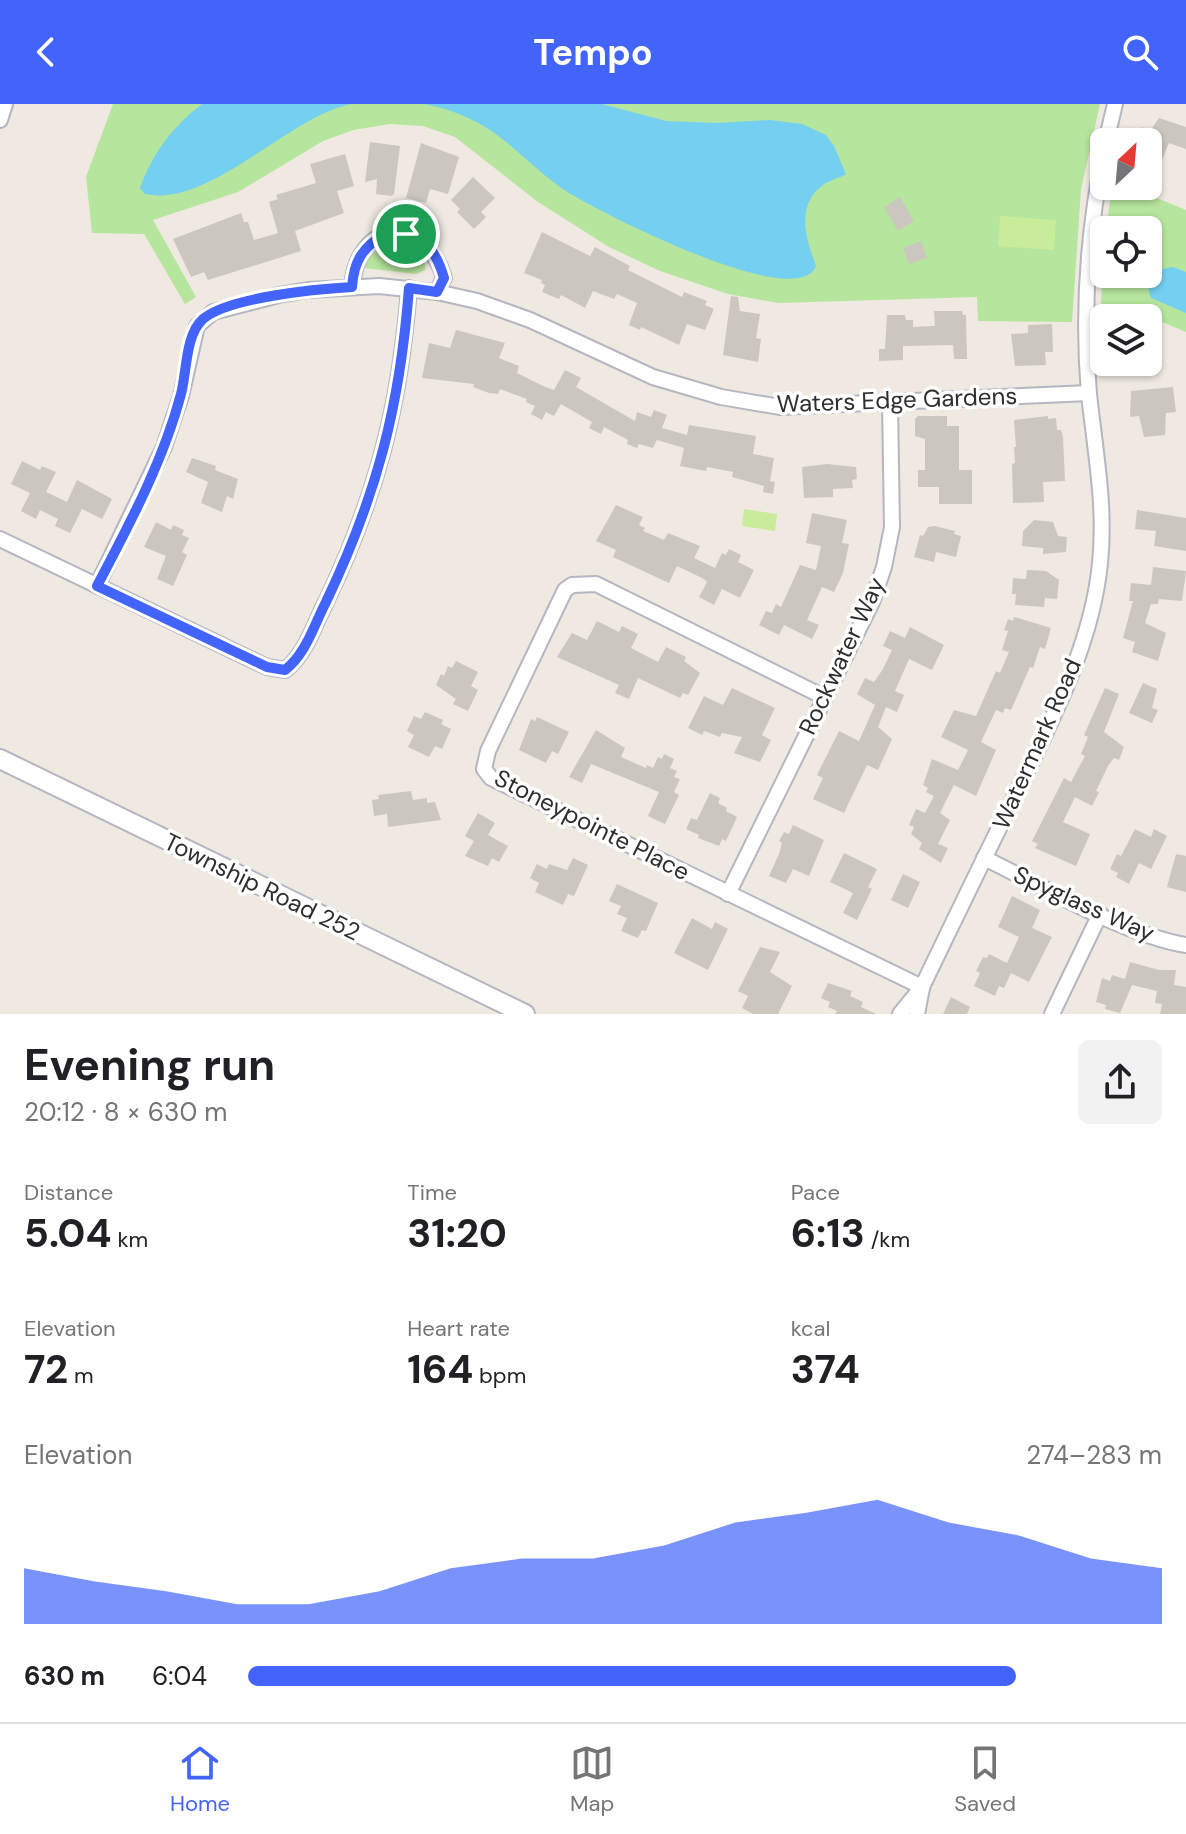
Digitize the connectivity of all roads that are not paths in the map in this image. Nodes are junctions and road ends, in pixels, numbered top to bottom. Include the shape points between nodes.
1 (5, 104) edge
2 (1115, 104) edge
3 (0, 120) edge
4 (1109, 128) edge
5 (1095, 200) edge
6 (352, 287) junction
7 (409, 288) junction
8 (437, 292) junction
9 (1089, 393) junction
10 (890, 402) junction
11 (0, 539) edge
12 (97, 586) junction
13 (824, 697) junction
14 (0, 759) edge
15 (984, 858) junction
16 (728, 894) junction
17 (1100, 914) junction
18 (1186, 945) edge
19 (922, 987) junction
20 (525, 1014) edge
21 (900, 1014) edge
22 (917, 1014) edge
23 (1052, 1014) edge

1 - 3 street
2 - 4 street
5 - 9 street, Watermark Road via 1088,265
6 - 7 street, Waters Edge Gardens
6 - 8 street via 354,265 367,244 386,233 406,234 426,243 438,259 444,278
6 - 12 street, Waters Edge Gardens via 243,304 213,312 197,326 164,447
7 - 8 street, Waters Edge Gardens
7 - 12 street via 400,379 376,481 345,561 292,664 285,670 267,667
8 - 10 street, Waters Edge Gardens via 530,320 653,377 721,397 780,407
9 - 10 street, Waters Edge Gardens
9 - 15 street, Watermark Road via 1102,520 1093,604 1058,707
10 - 13 street, Rockwater Way via 892,527 884,567
11 - 12 street
13 - 16 street, Rockwater Way
13 - 16 street, Stoneypointe Place via 596,584 579,583 565,590 484,769 491,778
14 - 20 street, Township Road 252
15 - 17 street, Spyglass Way
15 - 19 street, Watermark Road
16 - 19 street, Stoneypointe Place
17 - 18 street, Spyglass Way
17 - 23 street
19 - 21 street, Watermark Road
19 - 22 street, Watermark Road

